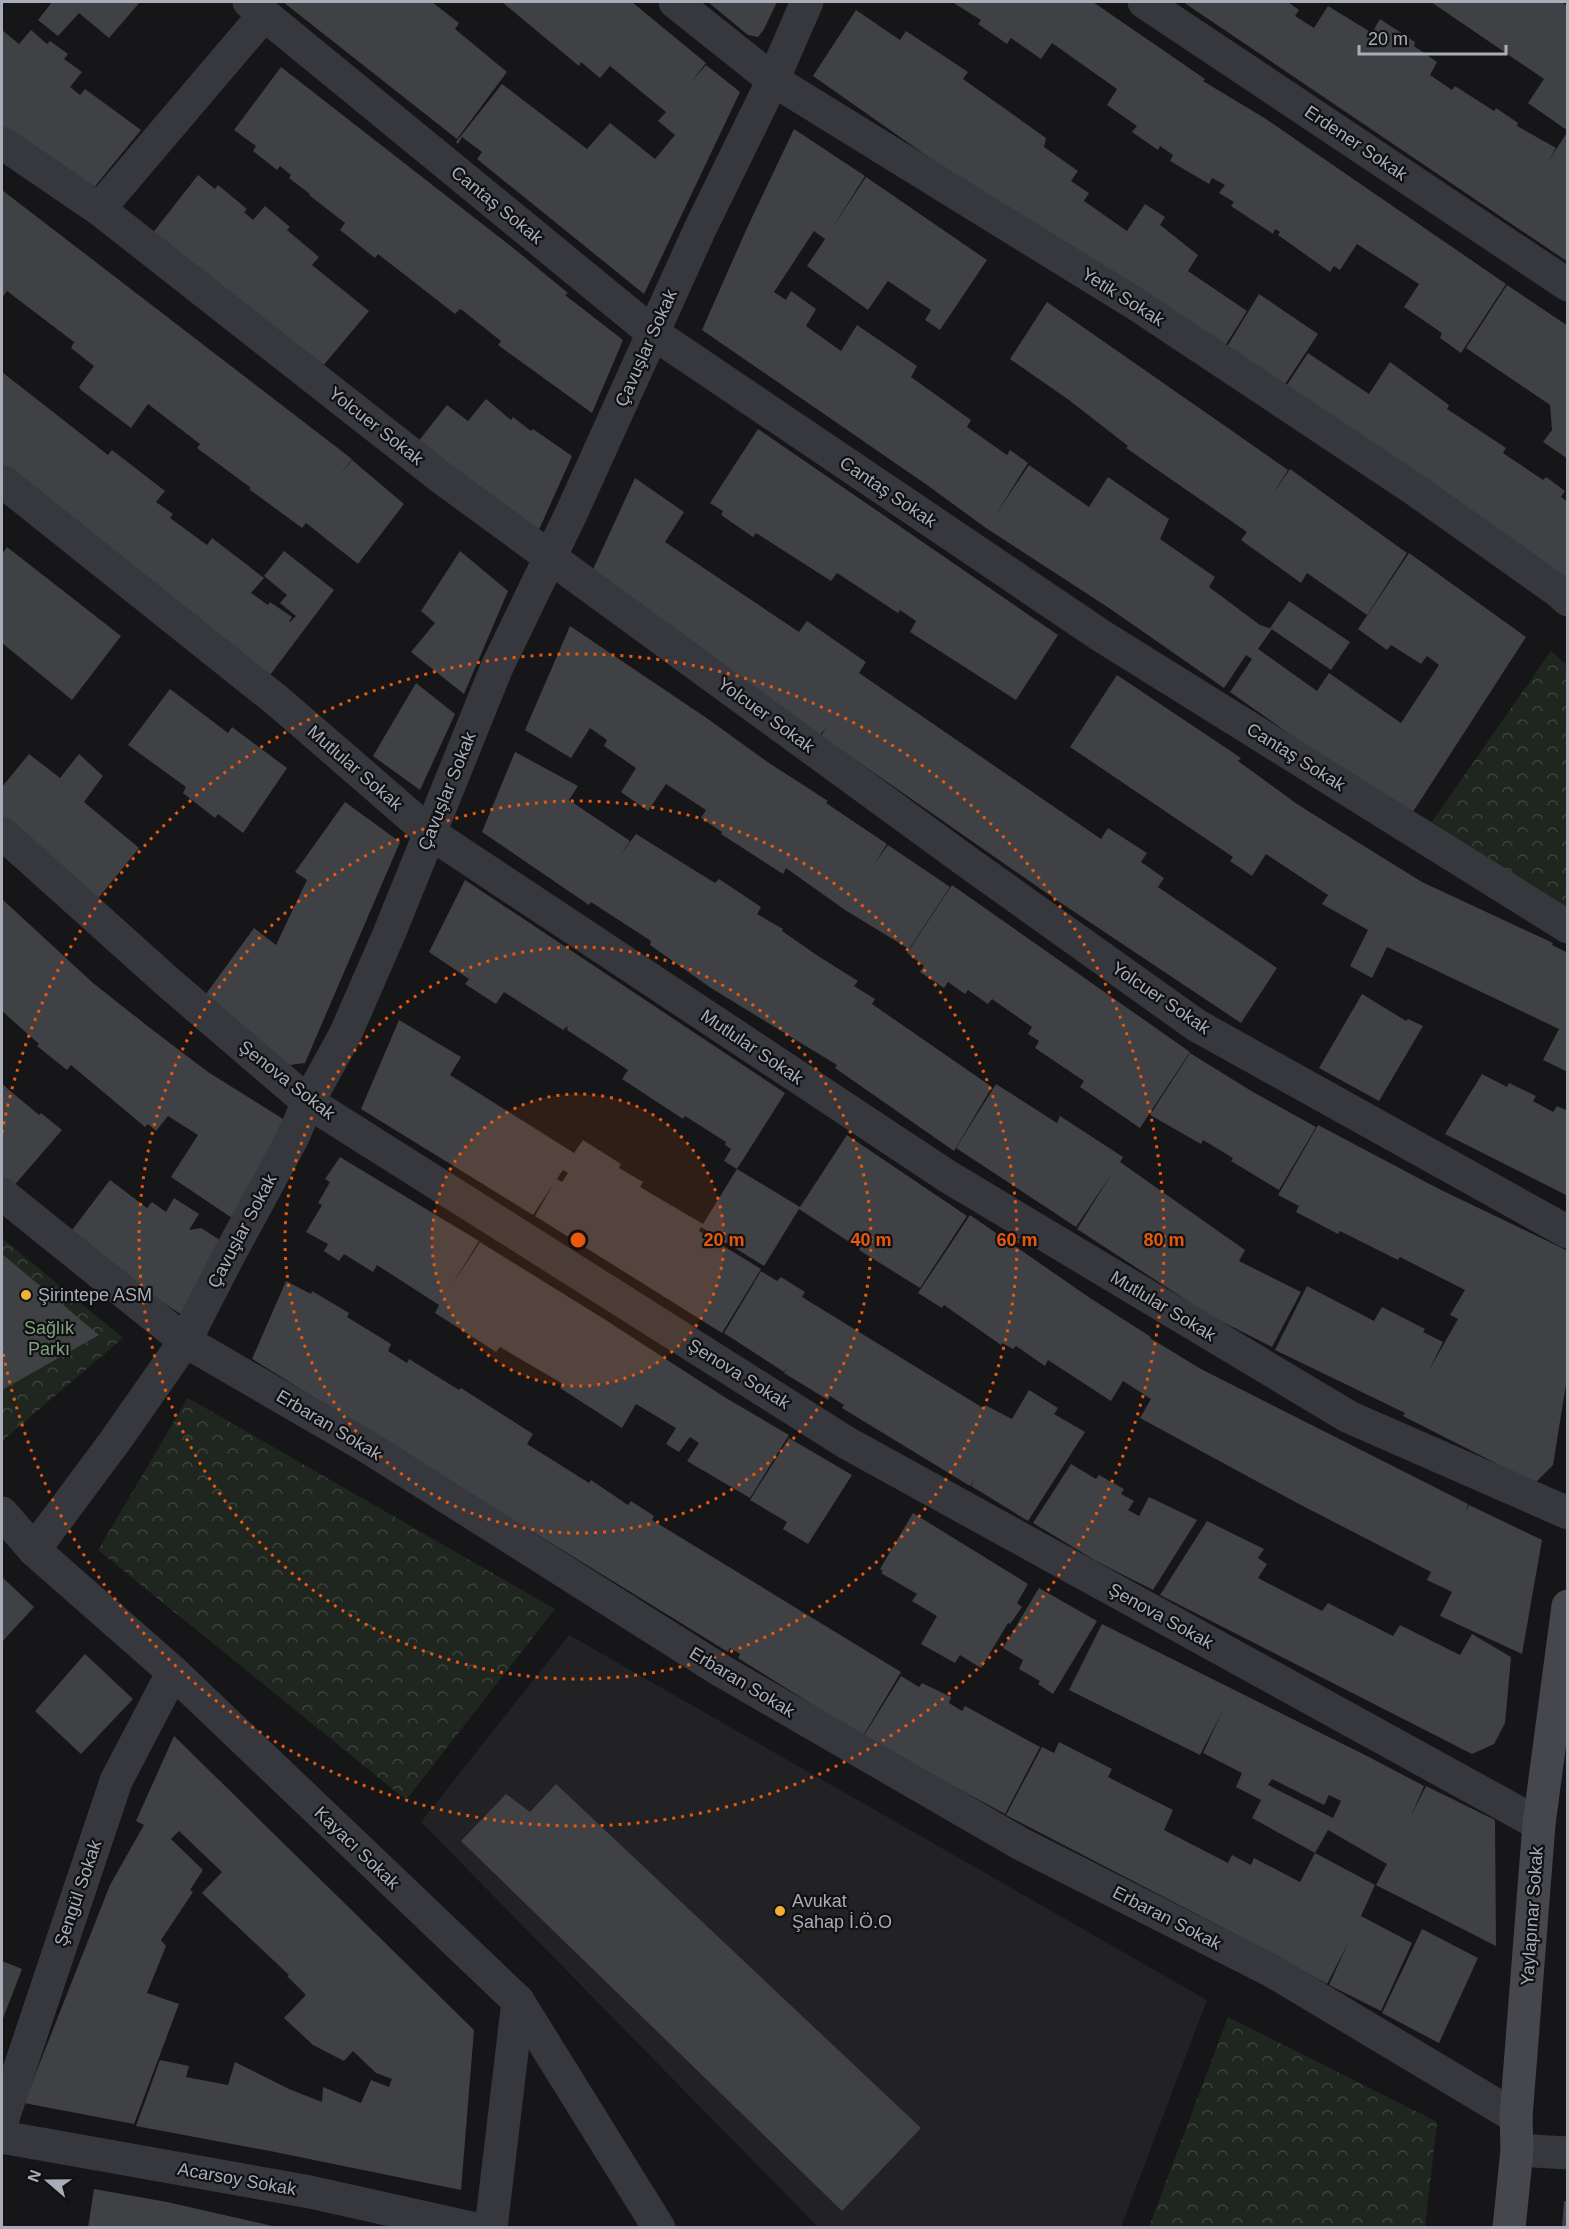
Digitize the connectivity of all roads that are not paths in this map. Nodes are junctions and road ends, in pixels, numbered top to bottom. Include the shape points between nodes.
1 (675, 2) edge
2 (807, 2) edge
3 (1144, 2) edge
4 (257, 8) edge
5 (773, 80) junction
6 (2, 143) edge
7 (99, 209) junction
8 (1568, 285) edge
9 (653, 333) junction
10 (2, 481) edge
11 (551, 556) junction
12 (1568, 600) edge
13 (2, 833) edge
14 (430, 833) junction
15 (1568, 927) edge
16 (308, 1102) junction
17 (2, 1194) edge
18 (1568, 1232) edge
19 (185, 1341) junction
20 (2, 1513) edge
21 (1568, 1513) edge
22 (34, 1550) junction
23 (1568, 1606) edge
24 (172, 1672) junction
25 (1561, 1709) edge
26 (1539, 1824) junction
27 (518, 2001) junction
28 (1516, 2116) junction
29 (2, 2121) edge
30 (2, 2137) edge
31 (1517, 2150) junction
32 (1568, 2153) edge
33 (472, 2228) edge
34 (491, 2228) edge
35 (660, 2228) edge
36 (1509, 2228) edge

1 - 5 street, Yetik Sokak
2 - 5 street, Çavuşlar Sokak
3 - 8 street, Erdener Sokak
4 - 7 street
4 - 9 street, Cantaş Sokak
5 - 9 street, Çavuşlar Sokak
5 - 12 street, Yetik Sokak via 1139,306 1414,489
6 - 7 street, Yolcuer Sokak
7 - 11 street, Yolcuer Sokak via 443,479
9 - 11 street, Çavuşlar Sokak
9 - 15 street, Cantaş Sokak via 1100,635
10 - 14 street, Mutlular Sokak via 280,704
11 - 14 street, Çavuşlar Sokak via 497,667
11 - 18 street, Yolcuer Sokak via 1196,1025
13 - 16 street, Şenova Sokak
14 - 16 street, Çavuşlar Sokak via 345,1035
14 - 21 street, Mutlular Sokak via 947,1176 1349,1417
16 - 19 street, Çavuşlar Sokak
16 - 26 street, Şenova Sokak via 847,1443
17 - 19 street, Erbaran Sokak
19 - 22 street, Çavuşlar Sokak
19 - 28 street, Erbaran Sokak via 371,1449 720,1670 1021,1844 1272,1971
20 - 22 street, Kayacı Sokak
22 - 24 street, Kayacı Sokak
23 - 25 street, Yaylapınar Sokak
24 - 27 street, Kayacı Sokak
24 - 29 street, Şengül Sokak via 116,1781
25 - 26 street, Yaylapınar Sokak
26 - 28 street, Yaylapınar Sokak
27 - 34 street
27 - 35 street, Kayacı Sokak
28 - 31 street, Yaylapınar Sokak
30 - 33 street, Acarsoy Sokak via 310,2192
31 - 32 street
31 - 36 street, Yaylapınar Sokak

